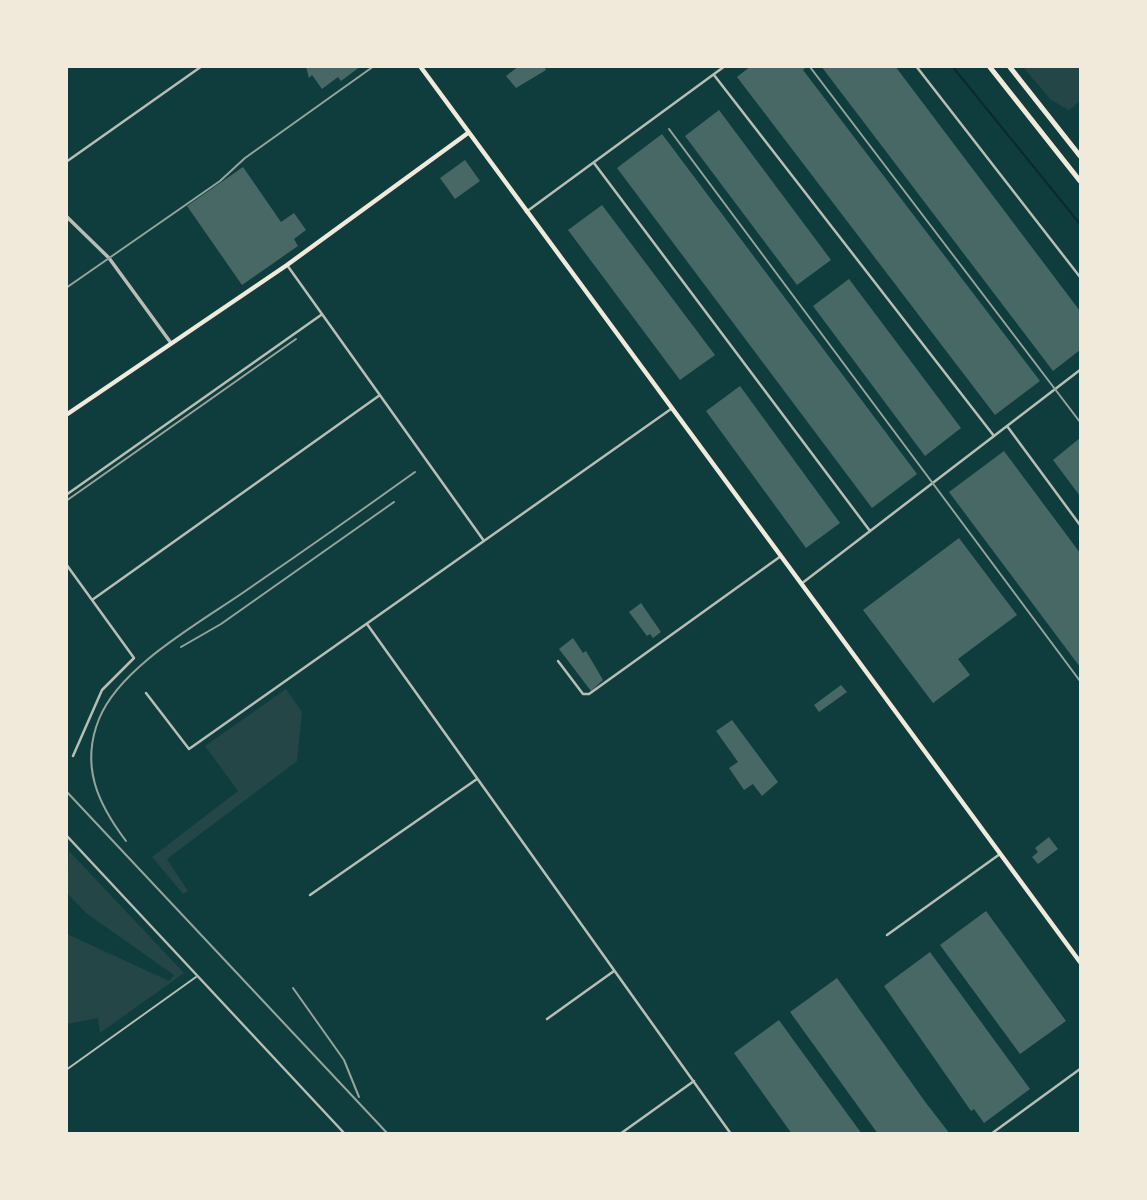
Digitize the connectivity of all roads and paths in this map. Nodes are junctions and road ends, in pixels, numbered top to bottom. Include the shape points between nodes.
1 (202, 66) edge
2 (420, 66) edge
3 (725, 66) edge
4 (916, 66) edge
5 (989, 66) edge
6 (1009, 66) edge
7 (714, 75) junction
8 (468, 133) junction
9 (1080, 156) edge
10 (66, 162) edge
11 (594, 163) junction
12 (1080, 181) edge
13 (526, 212) junction
14 (66, 216) edge
15 (287, 265) junction
16 (1080, 277) edge
17 (323, 314) junction
18 (171, 343) junction
19 (1080, 370) edge
20 (380, 395) junction
21 (671, 409) junction
22 (66, 415) edge
23 (1007, 426) junction
24 (994, 436) junction
25 (66, 495) edge
26 (1080, 525) edge
27 (870, 531) junction
28 (484, 541) junction
29 (781, 556) junction
30 (66, 564) edge
31 (801, 584) junction
32 (92, 600) junction
33 (367, 624) junction
34 (558, 661) dead end
35 (146, 693) dead end
36 (73, 756) dead end
37 (477, 779) junction
38 (66, 835) edge
39 (1000, 853) junction
40 (310, 895) dead end
41 (887, 935) dead end
42 (1080, 962) edge
43 (614, 971) junction
44 (198, 976) junction
45 (547, 1019) dead end
46 (1080, 1069) edge
47 (66, 1070) edge
48 (694, 1081) junction
49 (345, 1133) edge
50 (620, 1133) edge
51 (731, 1133) edge
52 (991, 1133) edge

1 - 10 street
2 - 8 main road
3 - 7 street
4 - 16 street
5 - 12 highway
6 - 9 highway
7 - 11 street
7 - 24 street
8 - 13 main road
8 - 15 main road
11 - 13 street
11 - 27 street
13 - 21 main road
14 - 18 street via 109,258
15 - 17 street
15 - 18 main road
17 - 20 street
17 - 25 street
18 - 22 main road
19 - 23 street
20 - 28 street
20 - 32 street
21 - 28 street
21 - 29 main road
23 - 24 street
23 - 26 street
24 - 27 street
27 - 31 street
28 - 33 street
29 - 31 main road
29 - 34 street via 589,694 583,694
30 - 32 street
31 - 39 main road
32 - 36 street via 134,658 102,690
33 - 35 street via 189,750
33 - 37 street
37 - 40 street
37 - 43 street
38 - 44 street
39 - 41 street
39 - 42 main road
43 - 45 street
43 - 48 street
44 - 47 lane
44 - 49 street
46 - 52 street
48 - 50 street
48 - 51 street

